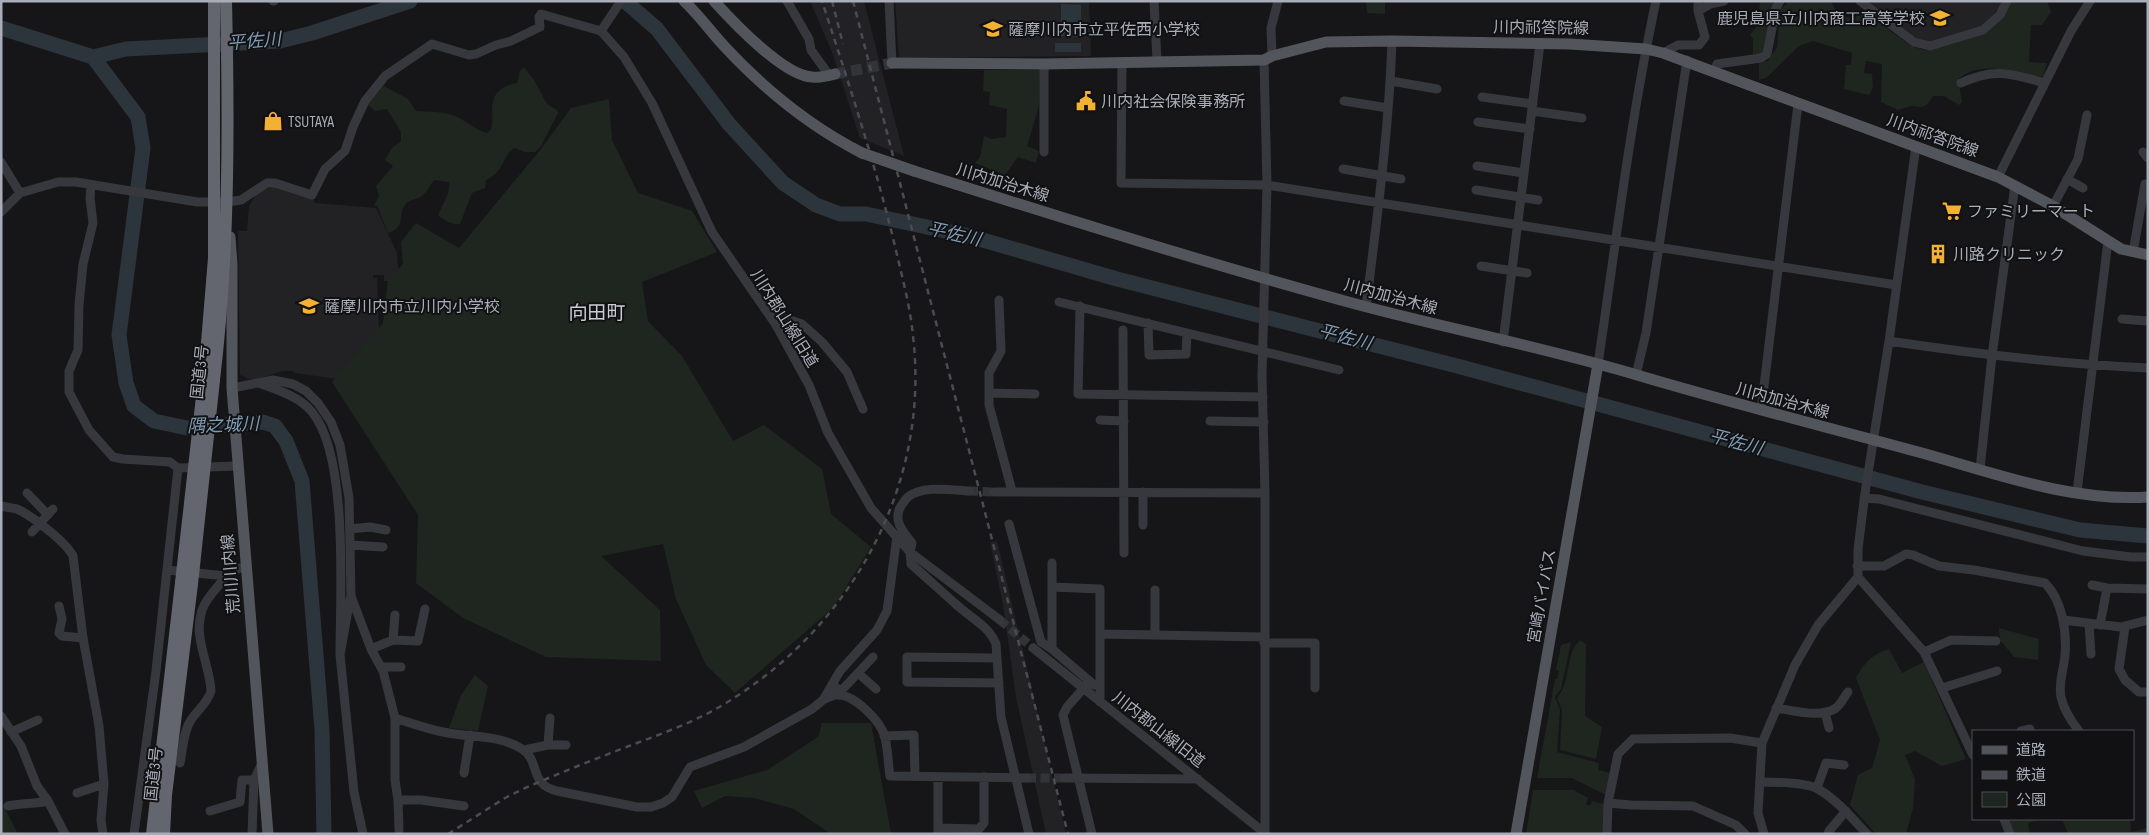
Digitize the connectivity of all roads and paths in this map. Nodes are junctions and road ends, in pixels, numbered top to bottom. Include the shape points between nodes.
1 (214, 1) edge
2 (226, 1) edge
3 (622, 1) edge
4 (684, 1) edge
5 (714, 1) edge
6 (787, 1) edge
7 (889, 1) edge
8 (1154, 1) edge
9 (1278, 1) edge
10 (1656, 1) edge
11 (1724, 1) edge
12 (1780, 1) edge
13 (1860, 1) edge
14 (2006, 1) edge
15 (2090, 1) edge
16 (1698, 6) edge
17 (601, 31) junction
18 (1392, 41) junction
19 (1540, 44) junction
20 (1646, 49) junction
21 (1663, 53) junction
22 (1268, 58) junction
23 (1687, 60) junction
24 (1156, 61) junction
25 (1122, 62) junction
26 (892, 63) joint
27 (1044, 64) junction
28 (1714, 71) junction
29 (832, 75) joint
30 (1390, 81) junction
31 (1961, 82) dead end
32 (2046, 83) junction
33 (1437, 90) dead end
34 (1482, 97) dead end
35 (1344, 101) dead end
36 (1798, 104) junction
37 (1388, 108) junction
38 (1532, 108) junction
39 (2087, 115) dead end
40 (1582, 118) dead end
41 (1478, 122) dead end
42 (1530, 129) junction
43 (1916, 146) junction
44 (1044, 152) dead end
45 (1, 162) edge
46 (1477, 166) dead end
47 (1343, 169) dead end
48 (1524, 173) junction
49 (1382, 176) junction
50 (1998, 177) junction
51 (1402, 179) dead end
52 (2067, 179) junction
53 (2146, 184) dead end
54 (1267, 185) junction
55 (2015, 185) junction
56 (92, 186) junction
57 (2084, 188) dead end
58 (1476, 190) dead end
59 (20, 193) junction
60 (1521, 197) junction
61 (1538, 200) dead end
62 (221, 202) junction
63 (1379, 202) junction
64 (2054, 206) junction
65 (1, 212) edge
66 (1518, 224) junction
67 (1616, 240) junction
68 (2108, 241) junction
69 (1659, 247) junction
70 (2133, 252) junction
71 (2148, 255) edge
72 (1481, 266) dead end
73 (1779, 266) junction
74 (1512, 271) junction
75 (1527, 274) dead end
76 (1265, 279) junction
77 (1896, 285) junction
78 (999, 300) dead end
79 (1060, 302) dead end
80 (1080, 306) junction
81 (1366, 306) junction
82 (767, 312) junction
83 (2122, 319) dead end
84 (209, 320) junction
85 (2148, 321) edge
86 (1148, 323) junction
87 (220, 329) junction
88 (1123, 330) dead end
89 (1187, 332) junction
90 (1889, 341) junction
91 (1503, 342) junction
92 (232, 344) junction
93 (1264, 351) junction
94 (1992, 356) junction
95 (1598, 364) junction
96 (2092, 365) junction
97 (2148, 368) edge
98 (1340, 370) dead end
99 (1636, 375) junction
100 (209, 380) junction
101 (256, 383) junction
102 (232, 392) junction
103 (989, 393) junction
104 (1035, 394) dead end
105 (1124, 394) junction
106 (1263, 397) junction
107 (863, 409) dead end
108 (1760, 411) junction
109 (1100, 420) dead end
110 (1124, 421) junction
111 (1210, 421) dead end
112 (1264, 422) junction
113 (1872, 446) junction
114 (237, 463) junction
115 (178, 468) junction
116 (1980, 469) junction
117 (969, 491) tunnel mouth
118 (1012, 491) junction
119 (994, 492) tunnel mouth
120 (1124, 492) junction
121 (1143, 492) junction
122 (2077, 492) junction
123 (27, 493) dead end
124 (1265, 494) junction
125 (1864, 496) junction
126 (2148, 497) edge
127 (1, 506) edge
128 (39, 523) junction
129 (1009, 524) dead end
130 (1143, 525) dead end
131 (350, 529) junction
132 (386, 530) dead end
133 (32, 532) dead end
134 (896, 536) junction
135 (350, 545) junction
136 (383, 547) dead end
137 (910, 552) junction
138 (1124, 553) dead end
139 (2148, 557) edge
140 (1052, 563) dead end
141 (1857, 566) junction
142 (246, 567) junction
143 (167, 570) junction
144 (226, 576) junction
145 (1858, 577) junction
146 (186, 584) junction
147 (2092, 585) dead end
148 (1052, 587) junction
149 (2107, 588) junction
150 (2148, 589) edge
151 (1155, 590) dead end
152 (351, 596) junction
153 (60, 606) dead end
154 (425, 609) dead end
155 (395, 615) dead end
156 (1000, 620) tunnel mouth
157 (2063, 620) junction
158 (2148, 620) edge
159 (2089, 624) junction
160 (2100, 625) junction
161 (2125, 627) junction
162 (344, 631) junction
163 (364, 632) junction
164 (1100, 634) junction
165 (1156, 635) junction
166 (83, 638) junction
167 (393, 640) junction
168 (1264, 640) junction
169 (1996, 641) dead end
170 (1033, 648) tunnel mouth
171 (371, 649) junction
172 (1052, 649) junction
173 (1924, 652) junction
174 (2091, 654) dead end
175 (340, 655) junction
176 (872, 658) dead end
177 (997, 658) junction
178 (381, 667) junction
179 (401, 667) dead end
180 (1997, 671) dead end
181 (858, 673) junction
182 (999, 683) junction
183 (831, 684) junction
184 (1087, 685) junction
185 (1315, 688) dead end
186 (1942, 688) junction
187 (876, 689) dead end
188 (1100, 690) junction
189 (1848, 692) dead end
190 (2148, 692) edge
191 (839, 693) junction
192 (823, 700) junction
193 (1100, 702) junction
194 (1776, 708) junction
195 (1824, 712) junction
196 (1, 716) edge
197 (395, 718) junction
198 (550, 718) dead end
199 (38, 720) dead end
200 (1829, 728) dead end
201 (2078, 730) edge
202 (11, 732) junction
203 (470, 735) junction
204 (884, 736) junction
205 (1762, 743) junction
206 (548, 745) junction
207 (1971, 745) edge
208 (566, 746) dead end
209 (524, 750) junction
210 (180, 762) dead end
211 (262, 763) junction
212 (1844, 765) dead end
213 (464, 773) dead end
214 (915, 776) junction
215 (938, 776) junction
216 (984, 777) junction
217 (1016, 777) junction
218 (1027, 778) tunnel mouth
219 (1065, 778) tunnel mouth
220 (1079, 778) junction
221 (1198, 779) junction
222 (254, 780) junction
223 (1760, 782) junction
224 (104, 784) junction
225 (1817, 788) junction
226 (77, 793) dead end
227 (398, 800) junction
228 (48, 801) junction
229 (1608, 803) junction
230 (8, 806) dead end
231 (464, 806) dead end
232 (210, 811) dead end
233 (1846, 811) junction
234 (2004, 820) edge
235 (399, 830) dead end
236 (938, 831) edge
237 (1265, 833) edge
238 (65, 834) edge
239 (103, 834) edge
240 (134, 834) edge
241 (152, 834) edge
242 (164, 834) edge
243 (252, 834) edge
244 (268, 834) edge
245 (363, 834) edge
246 (1028, 834) edge
247 (1092, 834) edge
248 (1516, 834) edge
249 (1607, 834) edge
250 (1745, 834) edge
251 (1764, 834) edge
252 (1828, 834) edge
253 (1867, 834) edge
254 (2010, 834) edge

1 - 62 highway, 国道3号 via 214,74
2 - 62 highway, 国道3号 via 228,67
3 - 17 street
4 - 76 main road, 川内加治木線, bridge via 725,47 786,105 819,129 862,153 1151,246
5 - 29 main road via 734,23 791,70 812,78
6 - 29 street via 809,39 811,50
7 - 26 street
8 - 24 street
9 - 22 street
10 - 20 street
11 - 16 street
12 - 28 street via 1767,54 1761,58 1717,64
13 - 14 street via 1914,42 1930,46 1983,30 2000,15
15 - 32 street via 2071,30
16 - 21 street via 1705,37 1700,45 1678,44
17 - 62 street via 541,14 540,28 476,54 469,55 432,44 426,46 419,55 385,76 365,101 345,152 325,168 312,195 267,183 241,200
17 - 82 street, 川内郡山線旧道 via 624,57 652,103 712,232
18 - 19 main road, 川内祁答院線
18 - 22 main road, 川内祁答院線 via 1326,42
18 - 30 street
19 - 20 main road, 川内祁答院線
19 - 38 street
20 - 21 main road, 川内祁答院線
20 - 67 street
21 - 23 main road, 川内祁答院線
22 - 24 main road, 川内祁答院線
22 - 54 street
23 - 28 main road, 川内祁答院線
23 - 69 street
24 - 25 main road, 川内祁答院線
25 - 27 main road, 川内祁答院線
25 - 54 street via 1122,183
26 - 27 main road, 川内祁答院線
27 - 44 street
28 - 36 main road, 川内祁答院線
30 - 33 street
30 - 37 street
31 - 32 street via 1978,75 2008,72
32 - 50 street
34 - 38 street
35 - 37 street
36 - 43 main road, 川内祁答院線
36 - 73 street
37 - 49 street
38 - 40 street
38 - 42 street
39 - 52 street via 2078,158
41 - 42 street
42 - 48 street
43 - 50 main road, 川内祁答院線
43 - 77 street
45 - 59 street
46 - 48 street
47 - 49 street
48 - 60 street
49 - 51 street
49 - 63 street
50 - 55 main road, 川内祁答院線
52 - 57 street
52 - 64 street
53 - 70 street
54 - 63 street
54 - 76 street
55 - 64 main road, 川内祁答院線
55 - 94 street
56 - 59 street via 58,182
56 - 62 street via 182,201
56 - 115 street via 93,224 84,264 78,350 70,371 69,392 90,430 112,457 170,462
58 - 60 street
59 - 65 street
60 - 61 street
60 - 66 street
62 - 84 highway, 国道3号
62 - 87 highway, 国道3号
62 - 92 main road, 荒川川内線 via 232,265
63 - 66 street
63 - 81 street
64 - 68 main road, 川内祁答院線
66 - 67 street
66 - 74 street
67 - 69 street
67 - 95 street
68 - 70 main road, 川内祁答院線
68 - 96 street
69 - 73 street
69 - 99 street
70 - 71 main road, 川内祁答院線
72 - 74 street
73 - 77 street
73 - 108 street
74 - 75 street
74 - 91 street
76 - 81 main road, 川内加治木線
76 - 93 street
77 - 90 street
78 - 103 street via 1001,351 989,373
79 - 80 street
80 - 86 street
80 - 105 street via 1078,394
81 - 91 main road, 川内加治木線
82 - 107 street via 802,324 822,342 847,372
82 - 134 street, 川内郡山線旧道 via 809,385 828,433 846,466 872,508
83 - 85 street
84 - 87 main road
84 - 100 highway, 国道3号
86 - 89 street
86 - 89 street via 1149,354 1186,354
87 - 92 main road
87 - 100 highway, 国道3号
88 - 105 street
89 - 93 street
90 - 94 street
90 - 113 street
91 - 95 main road, 川内加治木線
92 - 102 main road, 荒川川内線
93 - 98 street
93 - 106 street
94 - 96 street
94 - 116 street
95 - 99 main road, 川内加治木線
95 - 248 main road, 宮崎バイパス
96 - 97 street
96 - 122 street
99 - 108 main road, 川内加治木線
100 - 146 highway, 国道3号, bridge
101 - 102 street
101 - 131 street via 273,380 293,384 306,391 331,422 340,445 349,498
101 - 175 street via 280,390 312,411 329,448 341,540
102 - 114 main road, 荒川川内線
103 - 104 street
103 - 118 street via 989,404
105 - 106 street
105 - 110 street
106 - 112 street
108 - 113 main road, 川内加治木線
109 - 110 street
110 - 120 street
111 - 112 street
112 - 124 street
113 - 116 main road, 川内加治木線
113 - 125 street
114 - 115 street
114 - 142 main road, 荒川川内線
115 - 143 street
116 - 122 main road, 川内加治木線
117 - 137 street via 925,490 908,497 899,510 897,520 912,544
118 - 119 street
118 - 120 street
120 - 121 street
120 - 138 street
121 - 124 street
121 - 130 street
122 - 126 main road, 川内加治木線
123 - 128 street via 50,512
124 - 168 street
125 - 139 street via 2083,551
125 - 141 street
127 - 128 street via 19,510
128 - 133 street
128 - 166 street via 73,556
129 - 172 street via 1041,642
131 - 132 street via 370,527
131 - 135 street
134 - 137 street, 川内郡山線旧道
134 - 183 street via 887,611 876,630
135 - 136 street
135 - 152 street
137 - 156 street, 川内郡山線旧道
137 - 177 street via 911,564 987,628 996,644
140 - 148 street
141 - 145 street
141 - 157 street via 1884,566 1906,554 1939,566 2045,583 2052,590
142 - 144 street via 231,570
142 - 211 main road, 荒川川内線
143 - 144 street
143 - 240 street
144 - 210 street via 201,613 200,635 211,691 190,720
145 - 173 street
145 - 194 street via 1818,625
146 - 241 highway, 国道3号
146 - 242 highway, 国道3号
147 - 149 street
148 - 164 street via 1100,589
148 - 172 street
149 - 150 street
149 - 160 street
151 - 165 street
152 - 162 street
152 - 163 street
153 - 166 street via 59,633
154 - 167 street via 418,641
155 - 167 street
157 - 159 street
157 - 201 street via 2065,654 2061,697 2068,718
158 - 161 street
159 - 160 street
159 - 174 street
160 - 161 street
161 - 190 street via 2119,669 2125,680 2139,692
162 - 163 street
162 - 175 street
163 - 171 street
164 - 165 street
164 - 188 street
165 - 168 street
166 - 224 street via 99,726
167 - 171 street
168 - 185 street via 1315,643
168 - 237 street
169 - 173 street via 1951,640
170 - 184 street, 川内郡山線旧道
171 - 178 street
172 - 184 street
173 - 186 street
175 - 245 street via 354,792
176 - 181 street
177 - 182 street
177 - 182 street via 907,657 907,682
178 - 179 street
178 - 197 street
180 - 186 street
181 - 187 street
181 - 191 street
182 - 217 street via 1001,717
183 - 191 street
183 - 192 street
184 - 188 street
184 - 193 street, 川内郡山線旧道
184 - 220 street via 1063,714
186 - 207 street
188 - 193 street
189 - 195 street via 1836,708
191 - 192 street
191 - 204 street via 871,714
192 - 209 street via 744,747 690,767 672,797 651,807 546,789 539,782 536,769
193 - 221 street, 川内郡山線旧道
194 - 195 street
194 - 205 street
195 - 200 street
196 - 202 street
197 - 203 street via 444,732
197 - 227 street
198 - 206 street
199 - 202 street
202 - 228 street via 28,760 37,786
203 - 209 street via 496,738
203 - 213 street
204 - 214 street via 890,776
204 - 214 street via 914,735
205 - 223 street
205 - 229 street via 1730,738 1633,739 1618,754
206 - 208 street
206 - 209 street
211 - 222 street
211 - 244 main road, 荒川川内線
212 - 225 street via 1826,763
214 - 215 street
215 - 216 street
215 - 236 street
216 - 217 street
216 - 236 street via 984,823 979,829
217 - 218 street
217 - 246 street
219 - 220 street
220 - 221 street
220 - 247 street
221 - 237 street, 川内郡山線旧道
222 - 232 street via 242,780 240,802
222 - 243 street
223 - 225 street
223 - 251 street via 1758,813
224 - 226 street
224 - 239 street
225 - 233 street
227 - 231 street
227 - 235 street
228 - 230 street
228 - 238 street
229 - 249 street
229 - 250 street via 1693,806 1736,825
233 - 252 street
233 - 253 street
234 - 254 street

